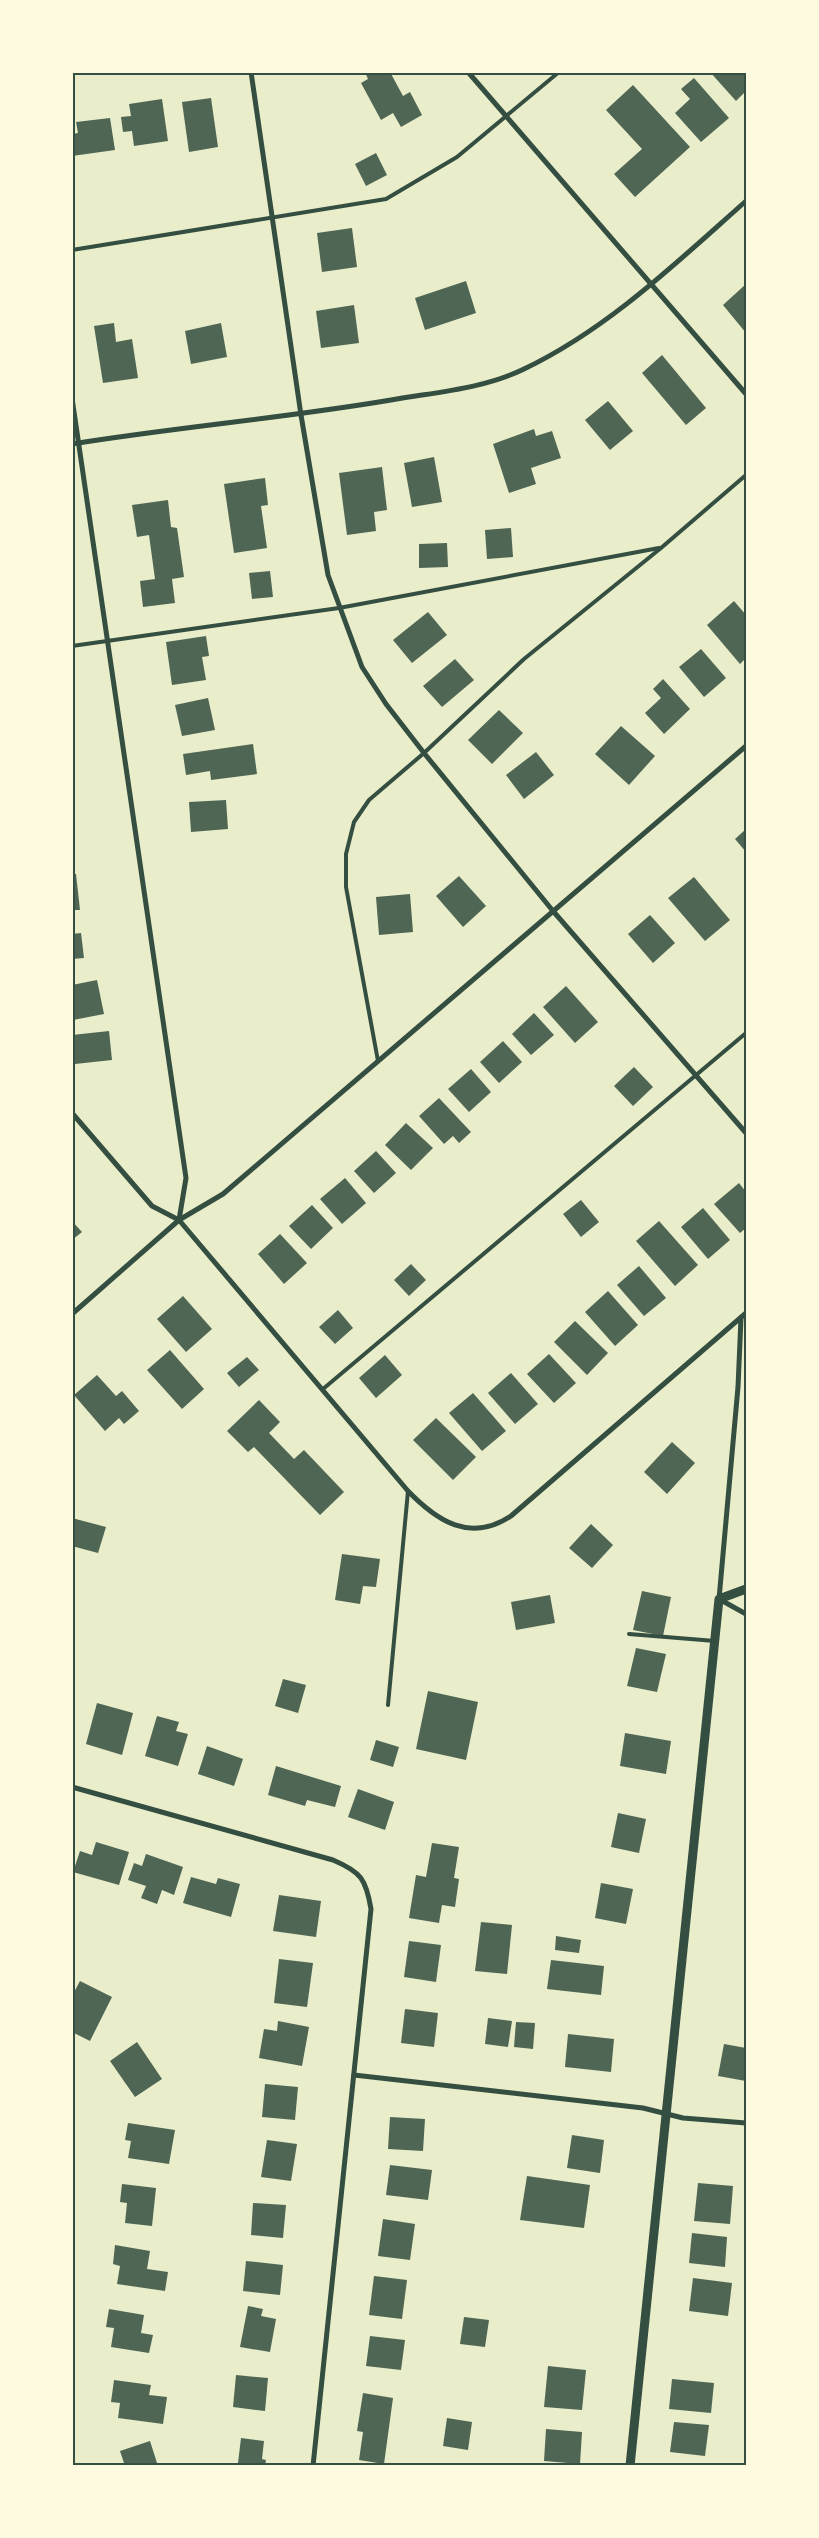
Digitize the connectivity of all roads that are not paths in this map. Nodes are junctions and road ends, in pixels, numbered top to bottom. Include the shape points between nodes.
1 (251, 72) edge
2 (468, 72) edge
3 (559, 72) edge
4 (507, 118) junction
5 (746, 201) edge
6 (272, 218) junction
7 (72, 250) edge
8 (652, 285) junction
9 (746, 394) edge
10 (72, 398) edge
11 (301, 415) junction
12 (80, 443) junction
13 (72, 444) edge
14 (746, 475) edge
15 (661, 548) junction
16 (338, 608) junction
17 (108, 640) junction
18 (72, 646) edge
19 (746, 746) edge
20 (424, 753) junction
21 (553, 911) junction
22 (746, 1033) edge
23 (378, 1061) junction
24 (697, 1075) junction
25 (72, 1112) edge
26 (746, 1133) edge
27 (179, 1220) junction
28 (746, 1313) edge
29 (72, 1314) edge
30 (741, 1318) junction
31 (324, 1389) junction
32 (408, 1491) junction
33 (746, 1589) edge
34 (719, 1600) junction
35 (746, 1614) edge
36 (629, 1634) dead end
37 (715, 1641) junction
38 (388, 1705) dead end
39 (72, 1787) edge
40 (354, 2076) junction
41 (666, 2114) junction
42 (746, 2123) edge
43 (72, 2138) edge
44 (72, 2148) edge
45 (314, 2466) edge
46 (630, 2466) edge

1 - 6 street
2 - 4 street
3 - 4 lane
4 - 6 lane via 457,157 386,198
4 - 8 street
5 - 8 street
6 - 7 lane
6 - 11 street
8 - 9 street
8 - 11 street via 564,348 522,370 481,385
10 - 12 street
11 - 12 street
11 - 16 street via 328,574
12 - 13 street
12 - 17 street
14 - 15 lane
15 - 16 lane
15 - 20 lane via 524,659
16 - 17 lane
16 - 20 street via 362,667
17 - 18 lane
17 - 27 street via 186,1178
19 - 21 street
20 - 21 street
20 - 23 lane via 369,800 354,822 346,854 346,887
21 - 23 street
21 - 24 street
22 - 24 lane
23 - 27 street via 224,1194
24 - 26 street
24 - 31 lane
25 - 27 street via 152,1206
27 - 29 street
27 - 31 street
28 - 30 street
30 - 32 street via 501,1522 479,1528 450,1524 427,1510
30 - 34 street
31 - 32 street
32 - 38 lane
33 - 34 street
34 - 35 street
34 - 37 street
36 - 37 lane
37 - 41 street
39 - 40 street via 333,1860 350,1867 362,1877 371,1908
40 - 41 street via 643,2108
40 - 45 street
41 - 42 street
41 - 46 street
43 - 44 street

